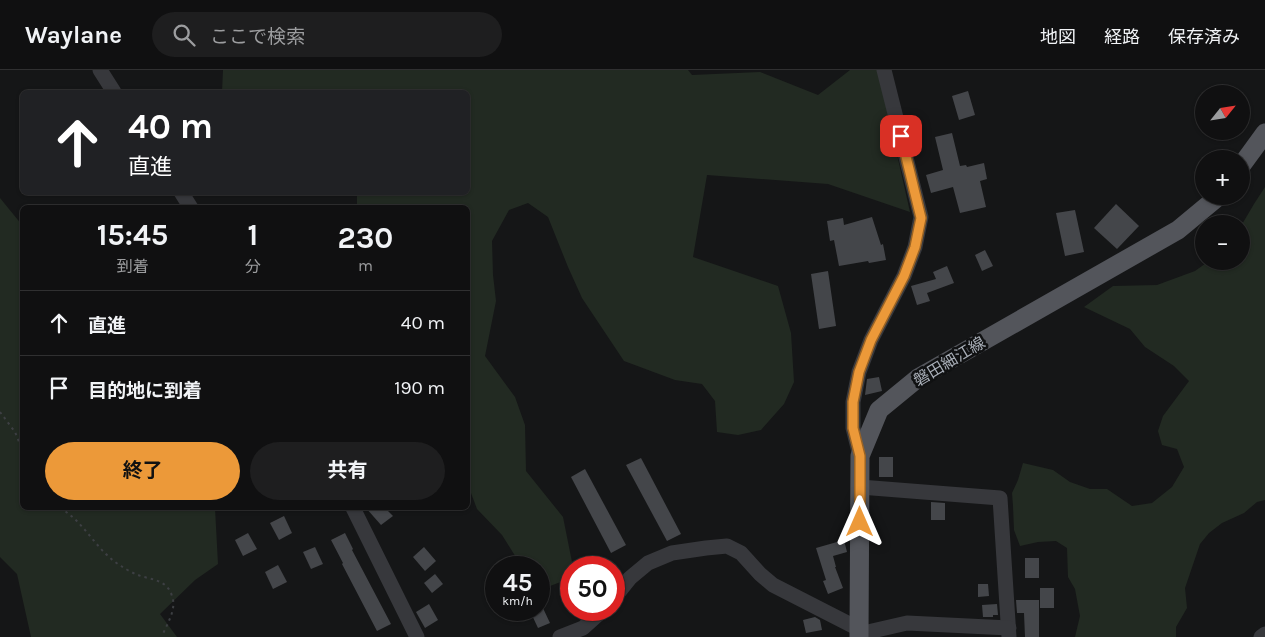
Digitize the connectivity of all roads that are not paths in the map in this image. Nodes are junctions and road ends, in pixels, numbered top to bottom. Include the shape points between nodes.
1 (100, 70) edge
2 (884, 70) edge
3 (113, 90) edge
4 (1265, 134) edge
5 (1250, 154) edge
6 (1208, 205) edge
7 (860, 456) junction
8 (860, 486) junction
9 (354, 510) edge
10 (625, 584) edge
11 (590, 621) edge
12 (1009, 632) edge
13 (859, 633) edge
14 (1265, 634) edge
15 (417, 637) edge
16 (560, 637) edge
17 (1261, 637) edge

1 - 3 street
2 - 7 street via 921,218 904,276 871,340 859,372 853,402 853,428
4 - 5 main road
6 - 7 main road, 磐田細江線 via 1178,230 918,378 879,410
7 - 8 main road, 磐田細江線
8 - 12 street via 1000,498
8 - 13 main road, 磐田細江線
9 - 15 street
10 - 13 street via 648,563 672,553 727,546 741,553 773,585
11 - 16 street
12 - 13 street via 907,623
14 - 17 street

